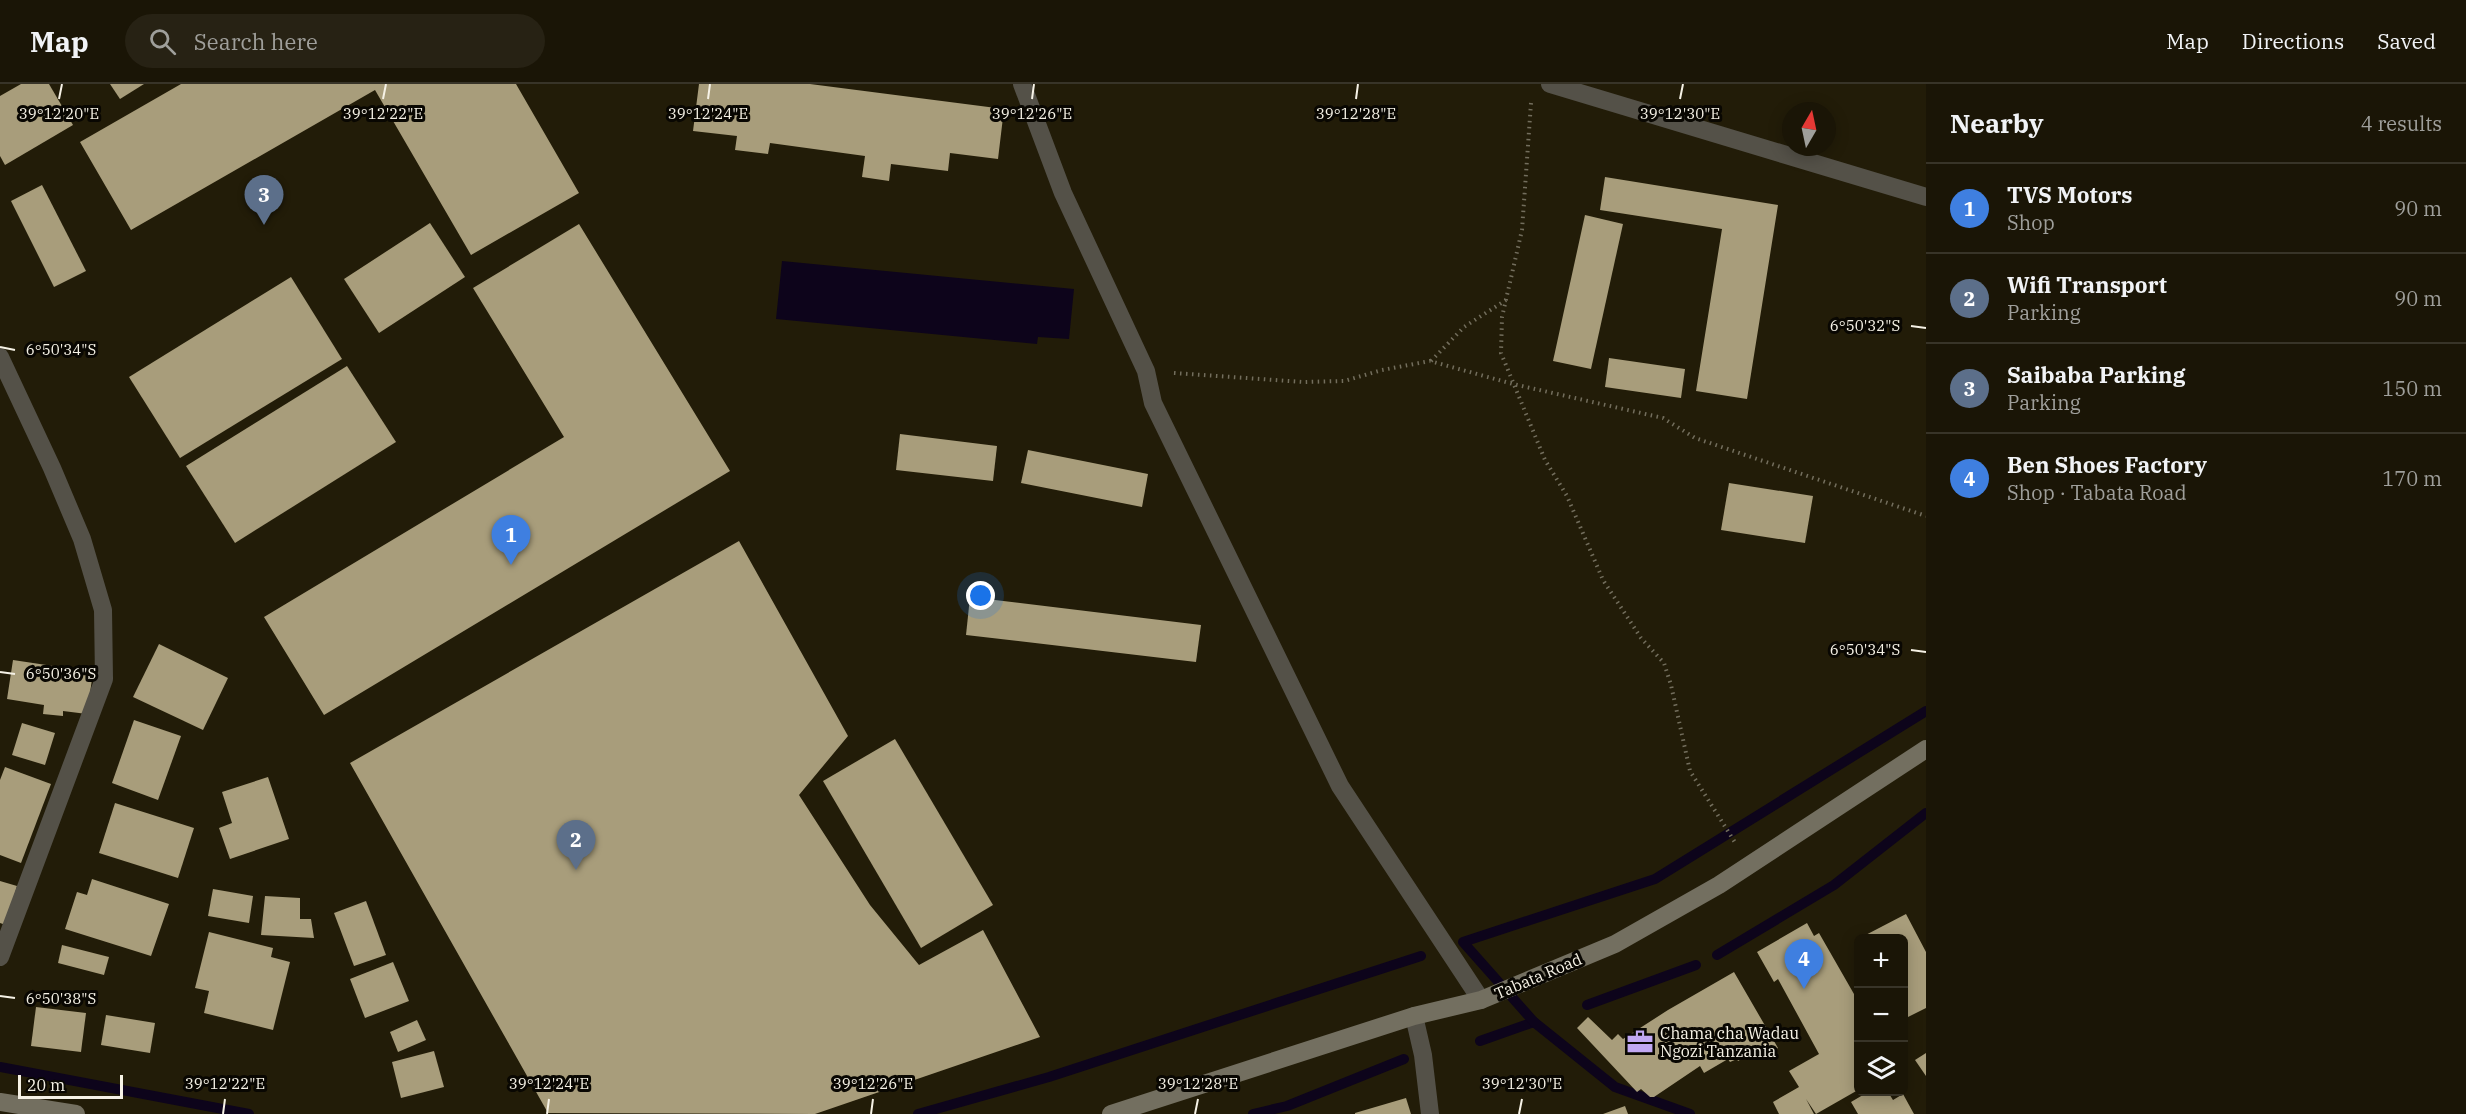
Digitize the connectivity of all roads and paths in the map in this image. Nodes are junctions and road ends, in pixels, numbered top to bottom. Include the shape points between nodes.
1 (1022, 84) edge
2 (1550, 84) edge
3 (1532, 95) dead end
4 (1926, 196) edge
5 (1506, 299) junction
6 (0, 357) edge
7 (1430, 362) junction
8 (1146, 371) junction
9 (1513, 384) junction
10 (1926, 516) edge
11 (1926, 749) edge
12 (1748, 866) junction
13 (0, 957) edge
14 (1481, 1000) junction
15 (1414, 1016) junction
16 (0, 1102) edge
17 (76, 1114) edge
18 (1111, 1114) edge
19 (1430, 1114) edge

1 - 8 street via 1063,194
2 - 4 street
3 - 5 path via 1522,230
5 - 7 path via 1464,327
5 - 9 path via 1501,353
6 - 13 street via 82,539 104,621 104,679
7 - 8 path via 1344,381 1303,382
7 - 9 path
8 - 14 street via 1153,403 1340,786
9 - 10 path via 1663,418 1695,438
9 - 12 path via 1545,460 1568,496 1603,580 1641,638 1664,663 1690,771
11 - 12 main road, Tabata Road
12 - 14 main road, Tabata Road via 1615,944
14 - 15 main road, Tabata Road
15 - 18 main road, Tabata Road
15 - 19 street
16 - 17 main road

